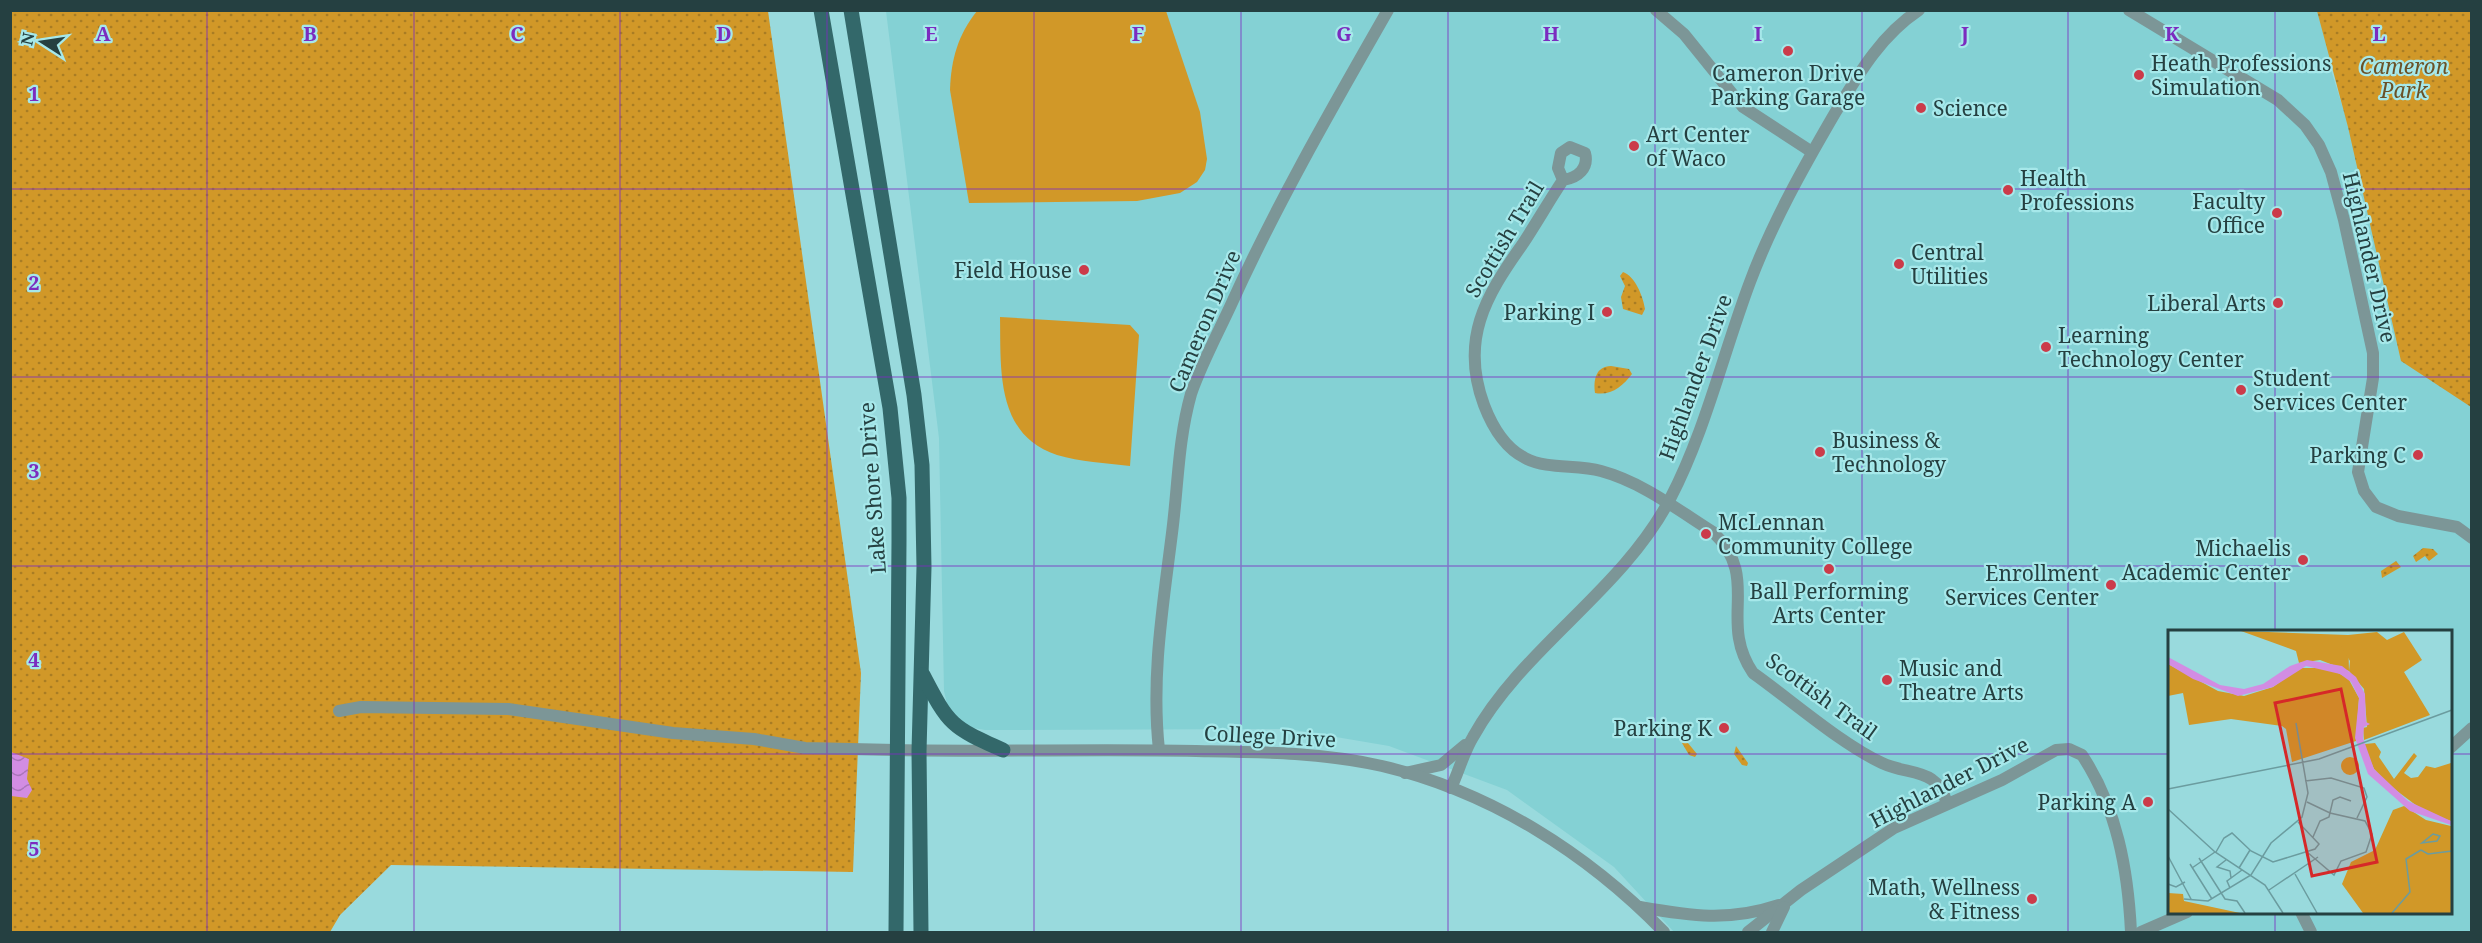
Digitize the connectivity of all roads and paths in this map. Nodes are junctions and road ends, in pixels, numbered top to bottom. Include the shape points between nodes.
1 (821, 10) edge
2 (851, 10) edge
3 (1388, 10) edge
4 (1656, 10) edge
5 (1919, 10) edge
6 (2128, 10) edge
7 (1812, 152) junction
8 (1563, 180) dead end
9 (1667, 504) junction
10 (2472, 538) edge
11 (922, 672) junction
12 (339, 711) dead end
13 (2472, 728) edge
14 (1473, 735) junction
15 (2452, 747) edge
16 (896, 750) junction
17 (1002, 750) junction
18 (1159, 750) junction
19 (919, 751) junction
20 (1405, 773) junction
21 (1451, 788) junction
22 (1947, 804) junction
23 (1786, 903) junction
24 (1640, 907) junction
25 (2185, 913) edge
26 (2301, 913) edge
27 (896, 933) edge
28 (921, 933) edge
29 (1664, 933) edge
30 (1748, 933) edge
31 (1772, 933) edge
32 (2131, 933) edge
33 (2141, 933) edge
34 (2311, 933) edge

1 - 16 main road, Lake Shore Drive via 896,459 900,572
2 - 11 main road via 919,431 924,567
3 - 18 street, Cameron Drive via 1272,218 1192,392 1182,431 1162,599 1155,710
4 - 7 street via 1684,34 1743,107
5 - 7 street, Highlander Drive via 1879,44
6 - 10 street, Highlander Drive via 2278,100 2305,125 2319,145 2344,220 2373,353 2373,378 2358,472 2364,491 2376,507 2398,516 2457,527
7 - 9 street, Highlander Drive via 1750,280 1689,455
8 - 9 street, Scottish Trail via 1505,268 1480,318 1474,342 1478,389 1498,434 1526,458 1600,470 1627,480
9 - 14 street, Highlander Drive via 1622,570 1510,686
9 - 22 street, Scottish Trail via 1713,532 1725,543 1735,562 1739,590 1737,635 1744,660 1753,673 1881,762 1930,777
11 - 17 main road via 952,724
11 - 19 main road
12 - 16 street, College Drive via 361,707 508,709 805,748
13 - 15 street
14 - 20 street, Highlander Drive via 1441,765
14 - 21 street, Highlander Drive
16 - 19 street, College Drive
16 - 27 main road, Lake Shore Drive
17 - 18 street, College Drive
17 - 19 street, College Drive
18 - 20 street, College Drive via 1295,752
19 - 28 main road
20 - 21 street, College Drive
21 - 24 street, College Drive via 1537,830
22 - 23 street, Highlander Drive via 1894,828
22 - 32 street, Highlander Drive via 2056,750 2075,751 2087,762 2113,817 2129,887
23 - 24 street, Highlander Drive via 1721,918
23 - 30 street, Highlander Drive
23 - 31 street
24 - 29 street, College Drive
25 - 33 street
26 - 34 street

